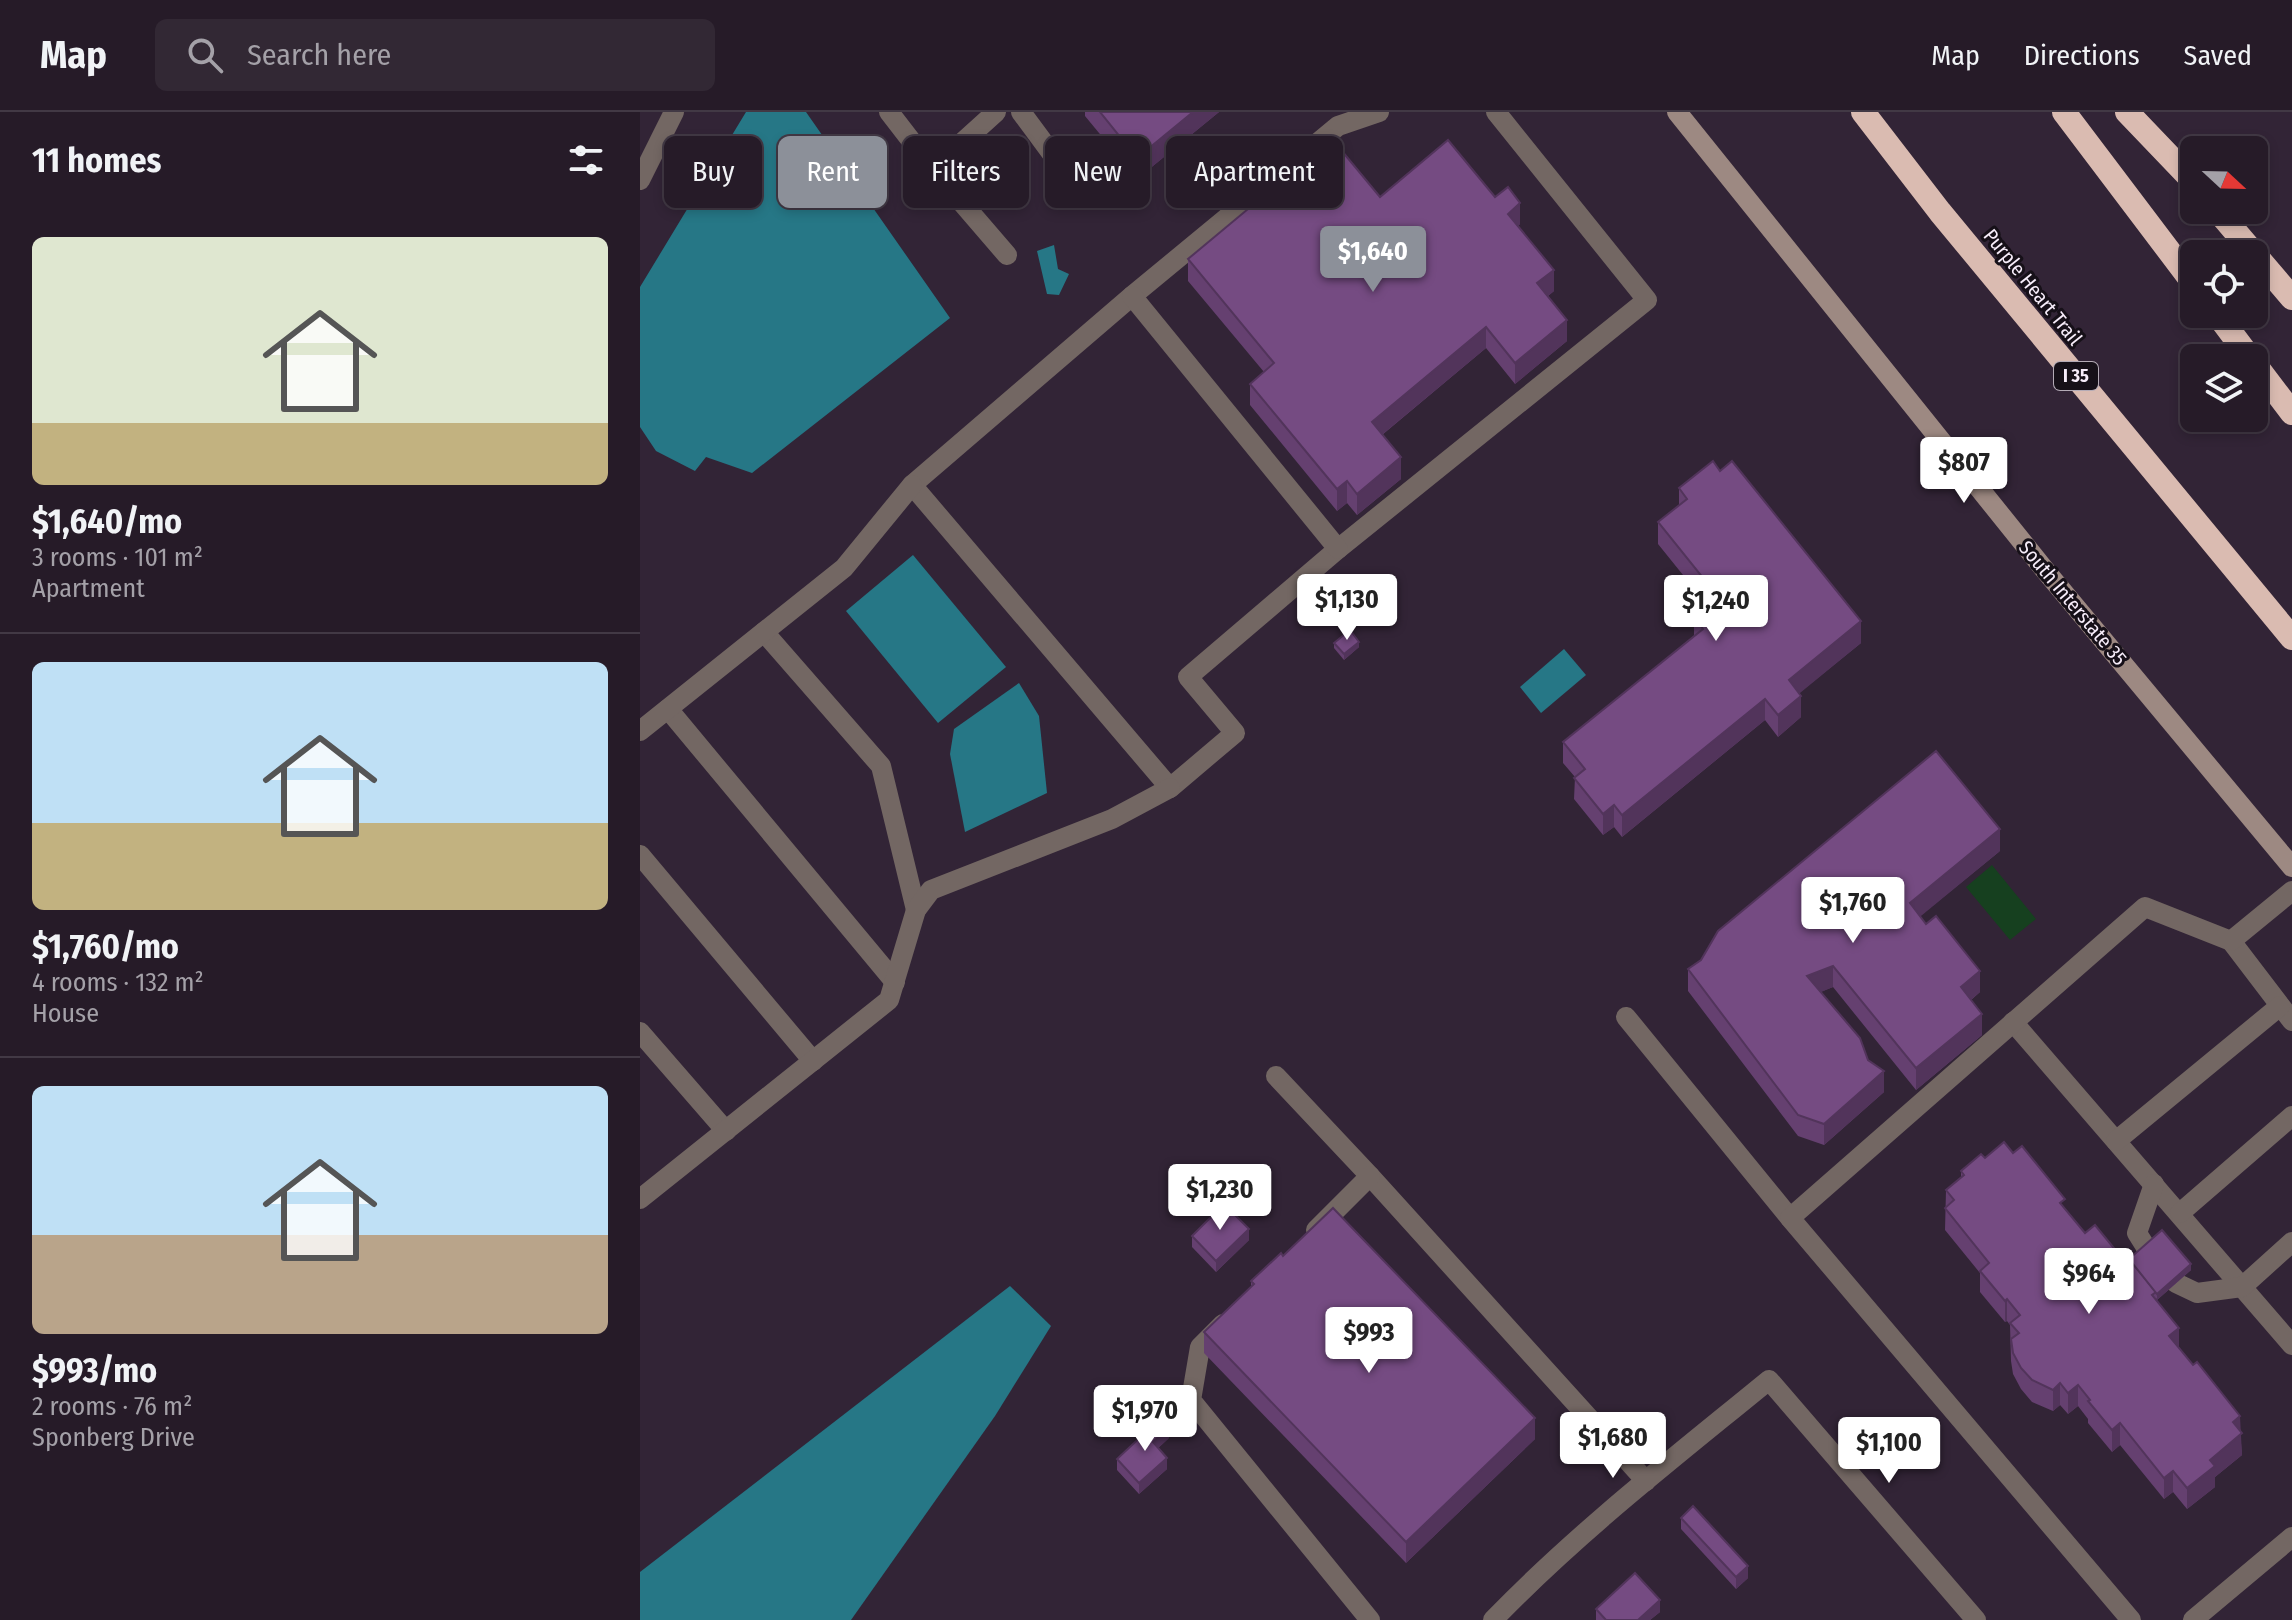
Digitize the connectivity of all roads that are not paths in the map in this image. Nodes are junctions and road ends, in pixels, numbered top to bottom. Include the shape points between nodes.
1 (674, 112) edge
2 (889, 112) edge
3 (996, 112) edge
4 (1021, 112) edge
5 (1379, 112) edge
6 (1496, 112) edge
7 (1677, 112) edge
8 (1863, 112) edge
9 (2064, 112) edge
10 (2127, 112) edge
11 (908, 136) edge
12 (969, 136) edge
13 (1045, 144) edge
14 (2180, 167) edge
15 (640, 180) edge
16 (967, 208) edge
17 (2229, 224) edge
18 (1007, 255) dead end
19 (2180, 265) edge
20 (1132, 296) junction
21 (2292, 298) edge
22 (2268, 381) edge
23 (2292, 413) edge
24 (912, 485) junction
25 (1338, 549) junction
26 (764, 632) junction
27 (2292, 638) edge
28 (668, 709) junction
29 (640, 731) edge
30 (1170, 788) junction
31 (640, 855) edge
32 (2292, 867) edge
33 (2292, 891) edge
34 (916, 910) junction
35 (2231, 941) junction
36 (895, 982) junction
37 (2286, 1013) edge
38 (1626, 1017) dead end
39 (2013, 1022) junction
40 (640, 1032) edge
41 (813, 1061) junction
42 (1276, 1076) dead end
43 (2292, 1116) edge
44 (726, 1131) junction
45 (2116, 1141) junction
46 (1370, 1176) junction
47 (2154, 1184) junction
48 (640, 1199) edge
49 (2180, 1213) junction
50 (1790, 1218) junction
51 (1306, 1240) edge
52 (2292, 1242) edge
53 (2147, 1249) edge
54 (2176, 1283) edge
55 (2242, 1287) junction
56 (1232, 1315) edge
57 (2292, 1345) edge
58 (1646, 1481) junction
59 (2292, 1537) edge
60 (1370, 1620) edge
61 (1493, 1620) edge
62 (1976, 1620) edge
63 (2131, 1620) edge
64 (2193, 1620) edge

1 - 15 street
2 - 11 street
3 - 12 street
4 - 13 street
5 - 20 street via 1338,126
6 - 25 street via 1647,300
7 - 32 main road, South Interstate 35 via 2044,569
8 - 27 highway, Purple Heart Trail / I 35
9 - 19 highway
10 - 14 highway
16 - 18 street
17 - 21 highway
20 - 24 street
20 - 25 street
22 - 23 highway
24 - 26 street via 844,568
24 - 30 street
25 - 30 street via 1188,677 1235,733
26 - 28 street
26 - 34 street via 881,766
28 - 29 street
28 - 36 street
30 - 34 street via 1112,819 931,890
31 - 41 street
33 - 35 street
34 - 36 street
35 - 37 street
35 - 39 street via 2145,907
36 - 41 street via 889,1000
37 - 45 street
38 - 50 street
39 - 45 street
39 - 50 street
40 - 44 street
41 - 44 street
42 - 46 street
43 - 49 street
44 - 48 street
45 - 47 street
46 - 51 street
46 - 58 street
47 - 49 street
47 - 53 street via 2137,1233
49 - 55 street
50 - 63 street
52 - 55 street
54 - 55 street via 2197,1293
55 - 57 street
56 - 60 street via 1200,1347 1191,1400
58 - 61 street
58 - 62 street via 1769,1380
59 - 64 street

